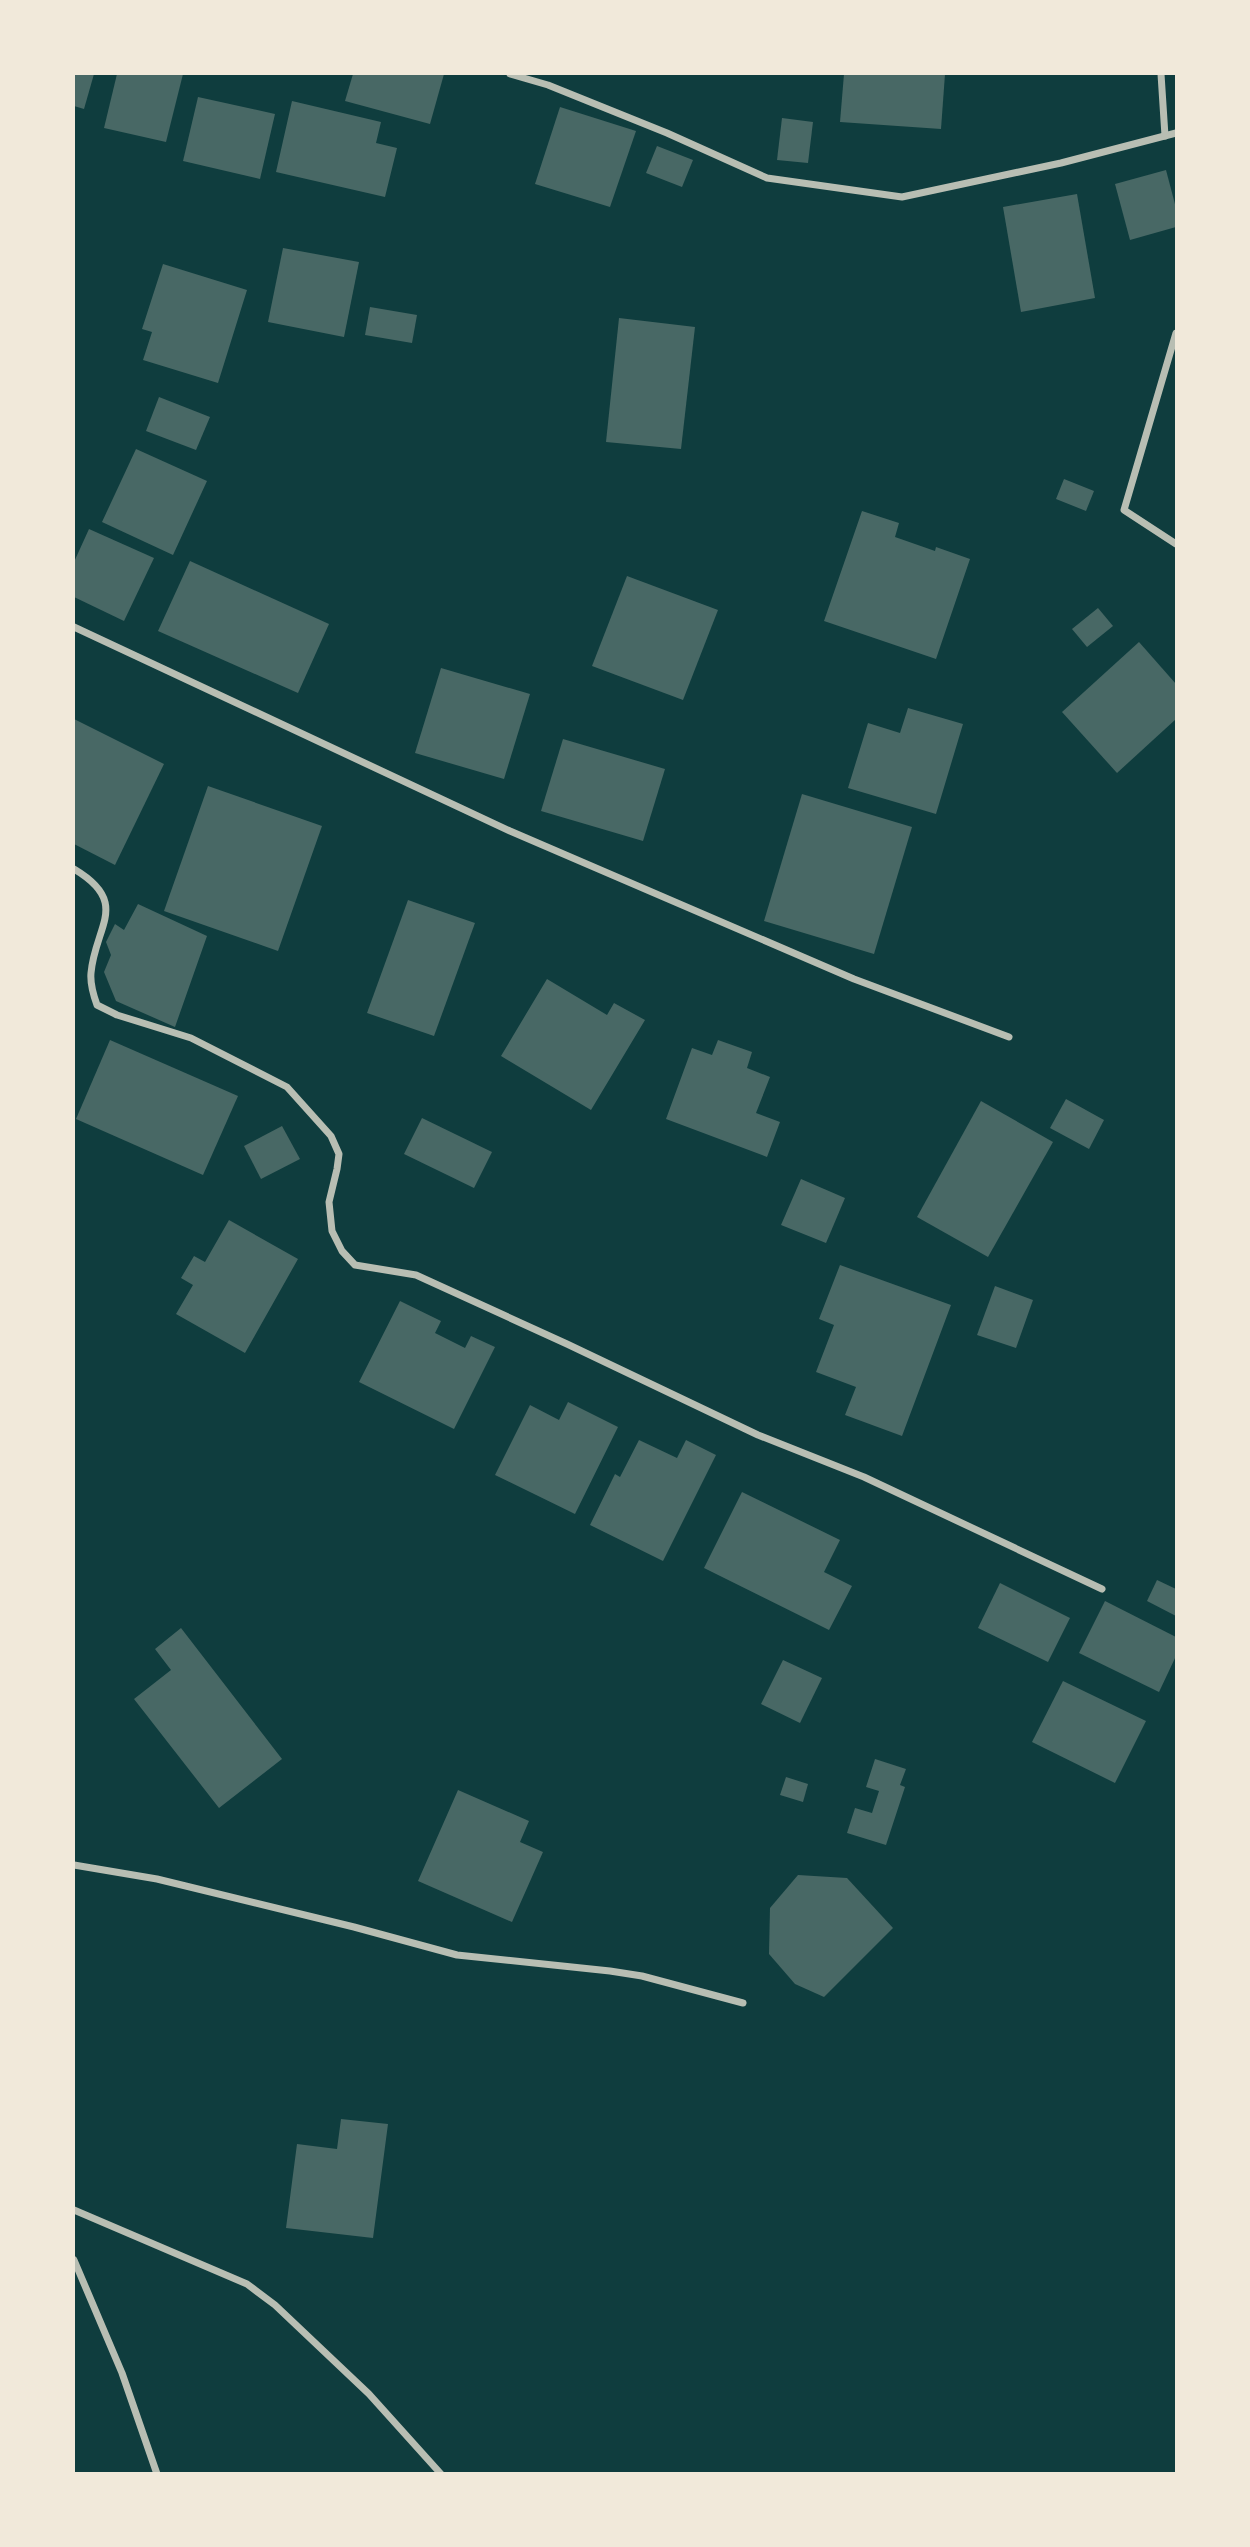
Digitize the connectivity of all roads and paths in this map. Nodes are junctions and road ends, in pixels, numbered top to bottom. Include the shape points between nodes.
1 (510, 74) edge
2 (1161, 74) edge
3 (1177, 133) edge
4 (1165, 136) junction
5 (1177, 333) edge
6 (1177, 544) edge
7 (74, 627) edge
8 (74, 869) edge
9 (1009, 1037) dead end
10 (1102, 1589) dead end
11 (74, 1865) edge
12 (743, 2003) dead end
13 (74, 2210) edge
14 (74, 2260) edge
15 (157, 2473) edge
16 (441, 2473) edge

1 - 4 street via 655,128 767,178 902,197
2 - 4 street
3 - 4 street
5 - 6 street via 1124,510
7 - 9 street via 510,831 854,979
8 - 10 street via 95,884 105,905 106,918 91,972 97,1005 191,1038 287,1087 336,1145 339,1154 329,1202 332,1231 355,1265 416,1275 758,1436 864,1476
11 - 12 street via 157,1879 457,1955 631,1974
13 - 16 street via 247,2284 369,2394
14 - 15 street via 122,2373

